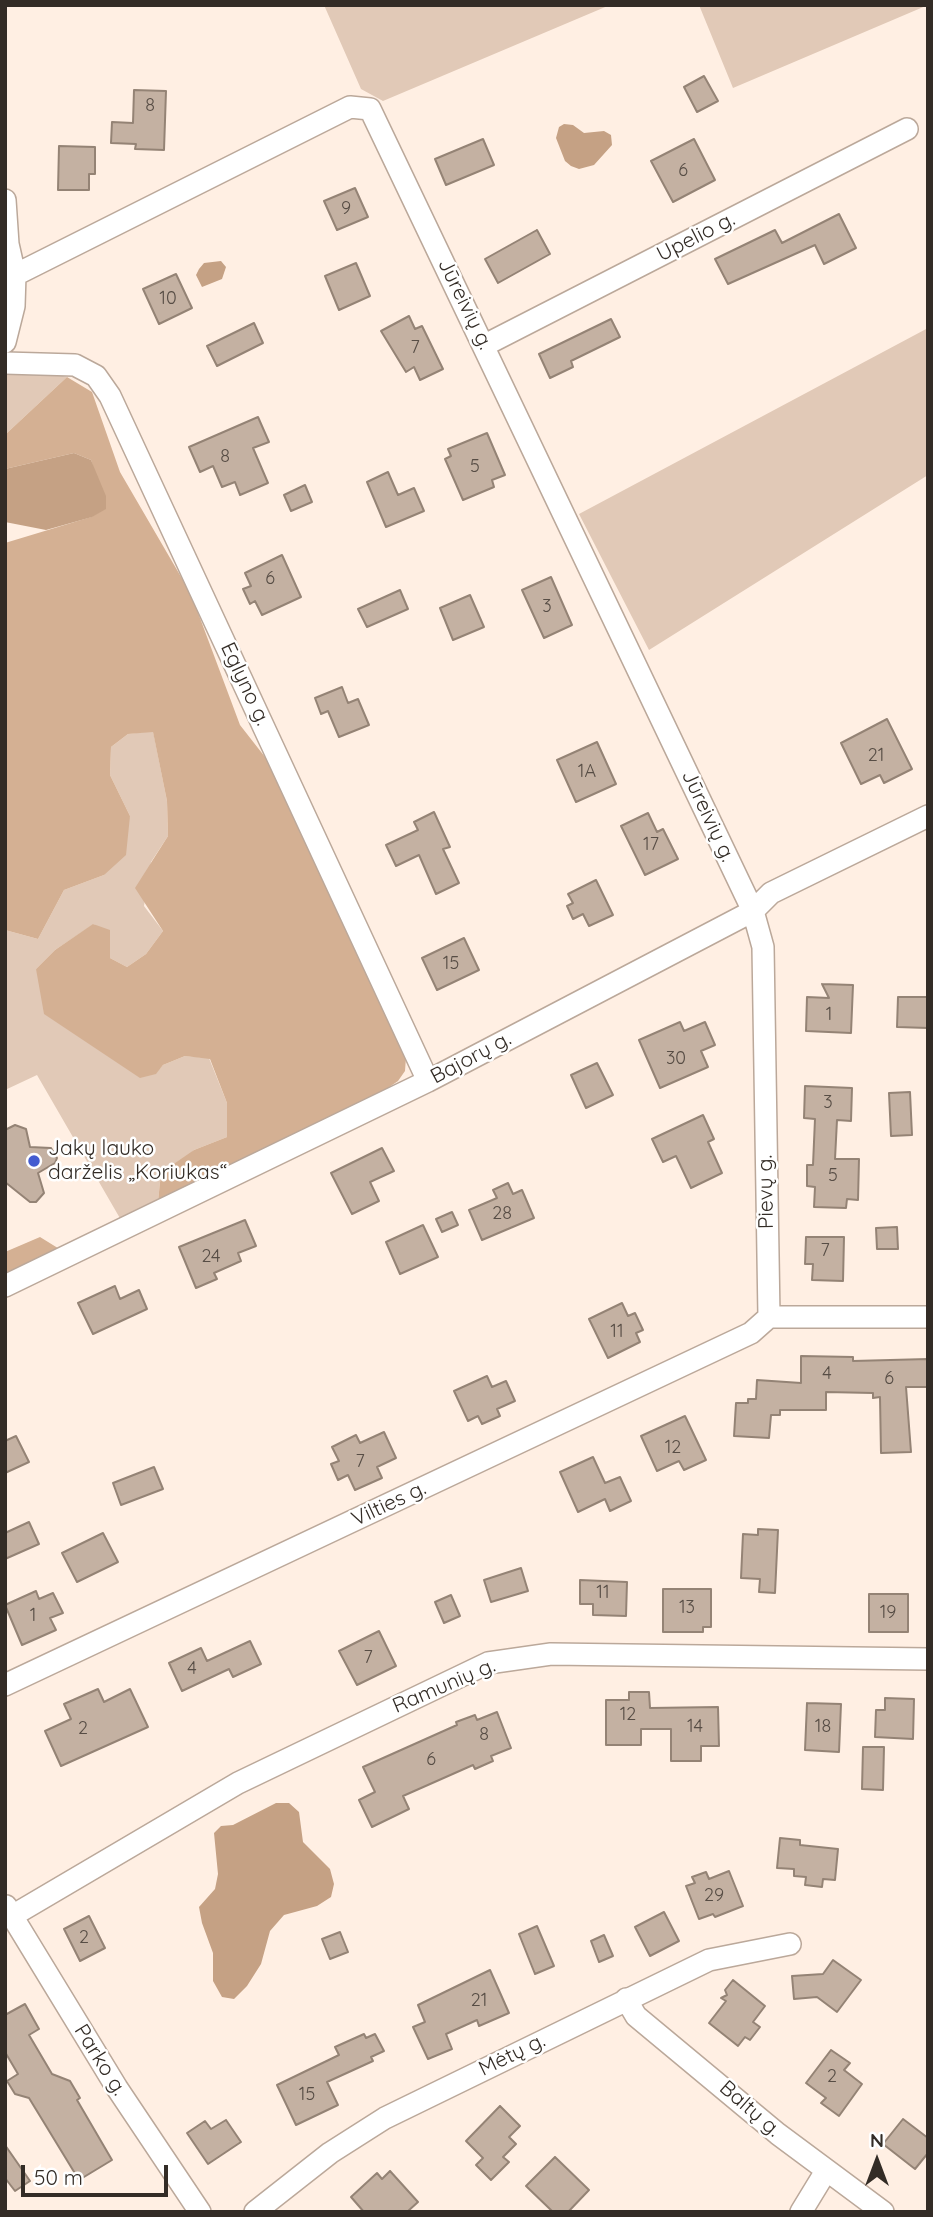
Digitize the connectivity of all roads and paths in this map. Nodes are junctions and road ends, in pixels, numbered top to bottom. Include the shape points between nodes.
1 (906, 129) dead end
2 (5, 200) edge
3 (15, 275) junction
4 (7, 339) edge
5 (485, 345) junction
6 (5, 363) edge
7 (928, 816) edge
8 (753, 911) junction
9 (428, 1080) junction
10 (5, 1286) edge
11 (769, 1317) junction
12 (928, 1317) edge
13 (928, 1659) edge
14 (5, 1685) edge
15 (9, 1910) edge
16 (790, 1944) dead end
17 (626, 1999) junction
18 (826, 2171) junction
19 (200, 2212) edge
20 (255, 2212) edge
21 (801, 2212) edge
22 (883, 2212) edge

1 - 5 street, Upelio g.
2 - 3 street
3 - 4 street
3 - 5 street, Jūreivių g. via 349,107 370,109
5 - 8 street, Jūreivių g.
6 - 9 street, Eglyno g. via 75,365 96,376 110,396
7 - 8 street, Bajorų g. via 771,893
8 - 9 street, Bajorų g.
8 - 11 street, Pievų g. via 763,947
9 - 10 street, Bajorų g.
11 - 12 street
11 - 14 street, Vilties g. via 751,1333
13 - 15 street, Ramunių g. via 551,1654 488,1663 238,1783
15 - 19 street, Parko g. via 117,2088
16 - 17 street, Mėtų g. via 709,1960
17 - 18 street, Baltų g. via 636,2015
17 - 20 street, Mėtų g. via 355,2135
18 - 21 street
18 - 22 street, Baltų g.

